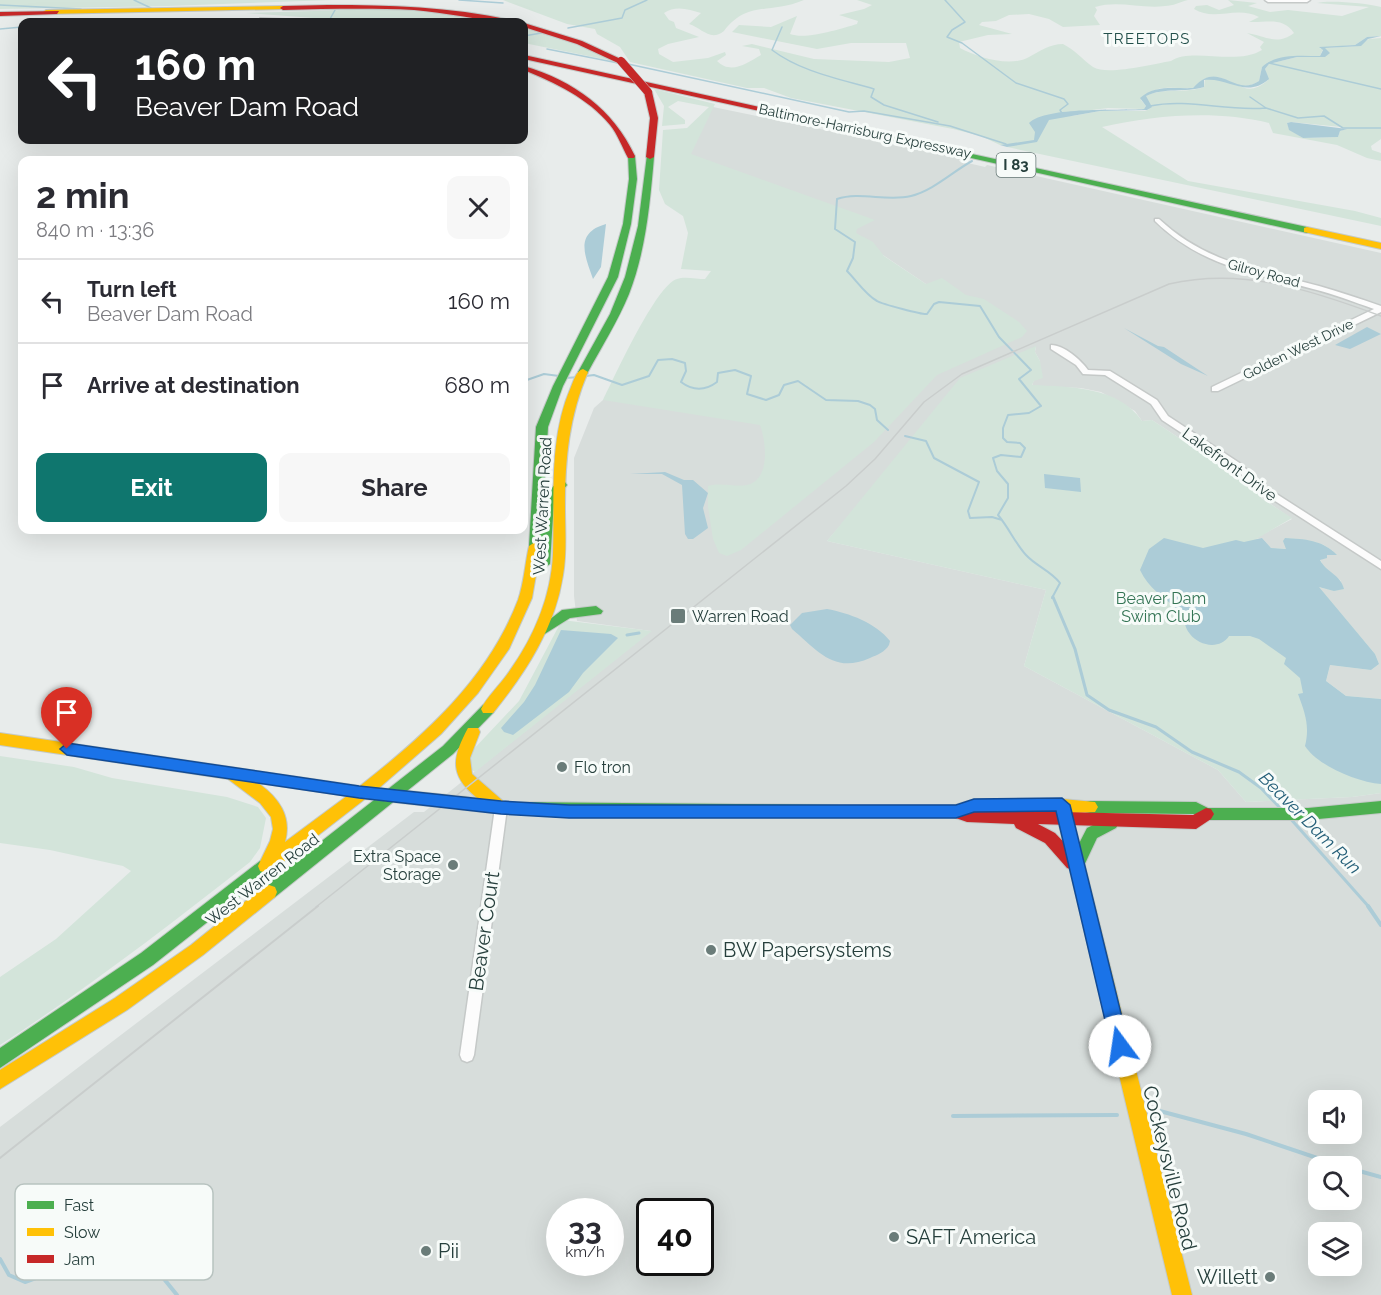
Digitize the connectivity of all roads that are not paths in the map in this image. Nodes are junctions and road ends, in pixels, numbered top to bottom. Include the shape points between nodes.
1 (1268, 0) edge
2 (1307, 0) edge
3 (46, 12) junction
4 (0, 14) edge
5 (246, 18) edge
6 (514, 18) edge
7 (0, 20) edge
8 (18, 20) edge
9 (528, 21) edge
10 (528, 50) edge
11 (528, 58) edge
12 (528, 70) edge
13 (1157, 220) dead end
14 (1381, 235) edge
15 (1381, 246) edge
16 (1381, 309) edge
17 (1054, 347) dead end
18 (1215, 389) dead end
19 (556, 391) junction
20 (561, 485) junction
21 (1381, 566) edge
22 (596, 611) dead end
23 (520, 615) junction
24 (539, 634) junction
25 (478, 722) junction
26 (0, 739) edge
27 (231, 773) junction
28 (359, 792) junction
29 (391, 796) junction
30 (1062, 805) junction
31 (501, 807) junction
32 (1381, 807) edge
33 (956, 811) junction
34 (1206, 814) junction
35 (998, 817) junction
36 (1065, 820) junction
37 (1131, 821) junction
38 (1076, 867) junction
39 (259, 871) junction
40 (466, 1055) dead end
41 (0, 1059) edge
42 (0, 1080) edge
43 (1182, 1295) edge

1 - 2 street
3 - 4 main road
3 - 5 main road
3 - 6 main road, West Warren Road, bridge via 386,5 454,8
7 - 8 main road
9 - 20 main road, West Warren Road, bridge via 583,39 621,61 648,92 654,118 642,231 631,277 563,427
10 - 14 main road, Baltimore-Harrisburg Expressway / I 83
11 - 15 main road, Baltimore-Harrisburg Expressway / I 83
12 - 19 main road, West Warren Road via 596,104 619,129 631,156 633,179 620,258
13 - 16 street, Gilroy Road via 1172,236 1224,263
16 - 18 street, Golden West Drive
17 - 21 street, Lakefront Drive via 1086,372 1107,373 1154,402 1165,418 1238,466 1258,486
19 - 20 main road via 549,473
19 - 23 main road, West Warren Road via 542,427 534,568
20 - 23 main road via 548,500 543,570
20 - 24 main road, West Warren Road via 557,575
22 - 24 main road via 568,611
23 - 28 main road, West Warren Road via 489,671 460,706
24 - 25 main road, West Warren Road via 513,678
25 - 29 main road, West Warren Road
25 - 31 main road via 463,751 464,774
26 - 27 main road
27 - 28 main road
27 - 39 main road via 269,800 281,818 279,846
28 - 29 main road
28 - 39 main road, West Warren Road
29 - 31 main road
29 - 42 main road, West Warren Road via 197,950 121,1004
30 - 33 main road via 974,805
30 - 34 main road via 1196,808
30 - 36 main road, Cockeysville Road
31 - 33 main road via 569,811
31 - 40 street, Beaver Court
32 - 34 main road via 1308,814
33 - 35 main road via 967,816
34 - 37 main road via 1196,822
35 - 36 main road
35 - 38 main road via 1041,831
36 - 37 main road
36 - 38 main road, Cockeysville Road
37 - 38 main road via 1101,825 1095,830 1084,841
38 - 43 main road, Cockeysville Road
39 - 41 main road, West Warren Road via 109,987

